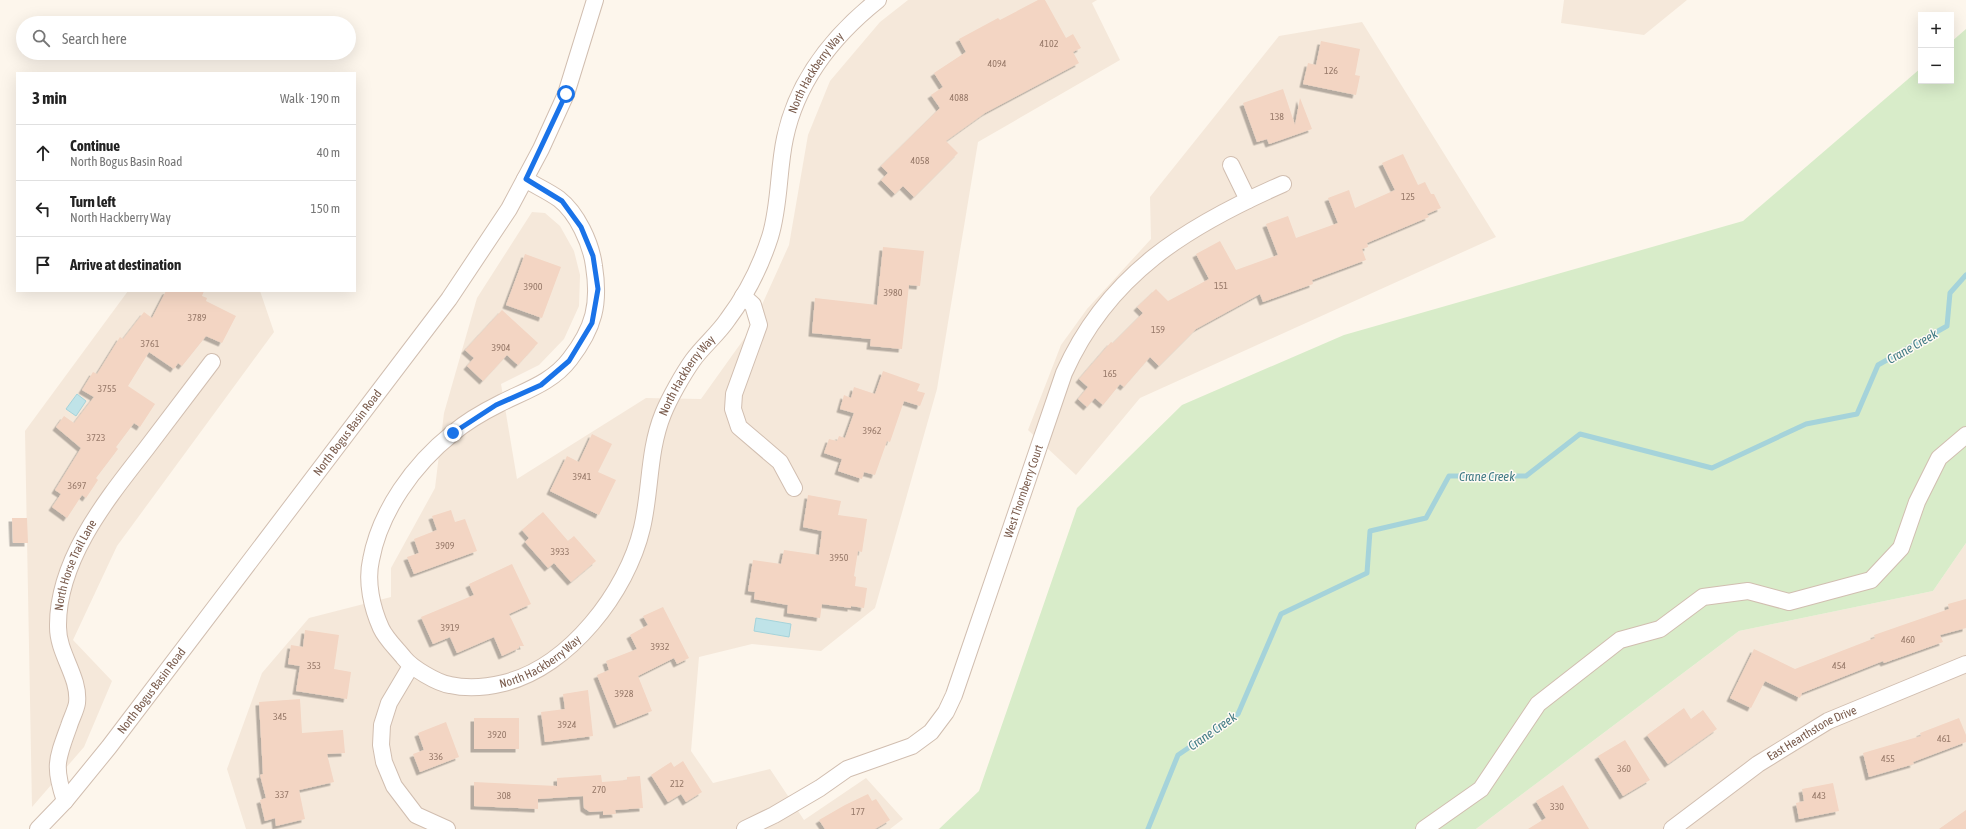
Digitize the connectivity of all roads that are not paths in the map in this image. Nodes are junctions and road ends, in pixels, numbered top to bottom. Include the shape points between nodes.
1 (595, 0) edge
2 (878, 0) edge
3 (1231, 165) dead end
4 (526, 179) junction
5 (1283, 184) dead end
6 (1248, 200) junction
7 (743, 296) junction
8 (212, 362) dead end
9 (1966, 435) edge
10 (794, 488) dead end
11 (1966, 664) edge
12 (410, 666) junction
13 (66, 801) junction
14 (38, 829) edge
15 (447, 829) edge
16 (745, 829) edge
17 (1424, 829) edge
18 (1672, 829) edge

1 - 4 street, North Bogus Basin Road via 566,94
2 - 7 street, North Hackberry Way via 835,39 810,74 798,99 784,139 772,233
3 - 6 street
4 - 12 street, North Hackberry Way via 562,201 581,227 593,256 598,289 592,323 569,361 541,385 496,405 453,433 413,472 382,522 370,563 370,594 382,631
4 - 13 street, North Bogus Basin Road via 449,299
5 - 6 street, West Thornberry Court
6 - 16 street, West Thornberry Court via 1171,242 1144,264 1111,298 1082,336 1064,373 957,688 946,712 931,732 912,746 847,769 774,816
7 - 10 street via 753,305 760,325 734,394 733,409 739,427 780,462
7 - 12 street, North Hackberry Way via 728,320 693,360 663,413 652,451 642,529 630,562 610,601 577,639 549,662 520,679 489,686 449,685
8 - 13 street, North Horse Trail Lane via 99,511 70,566 61,592 58,628 62,653 77,688 77,704 59,753 56,772
9 - 17 street via 1939,458 1916,502 1901,548 1871,580 1789,602 1748,591 1703,598 1660,629 1620,640 1538,704 1480,789
11 - 18 street, East Hearthstone Drive via 1828,721 1758,764
12 - 15 street via 389,703 382,725 381,745 384,762 394,786 416,815
13 - 14 street, North Bogus Basin Road

